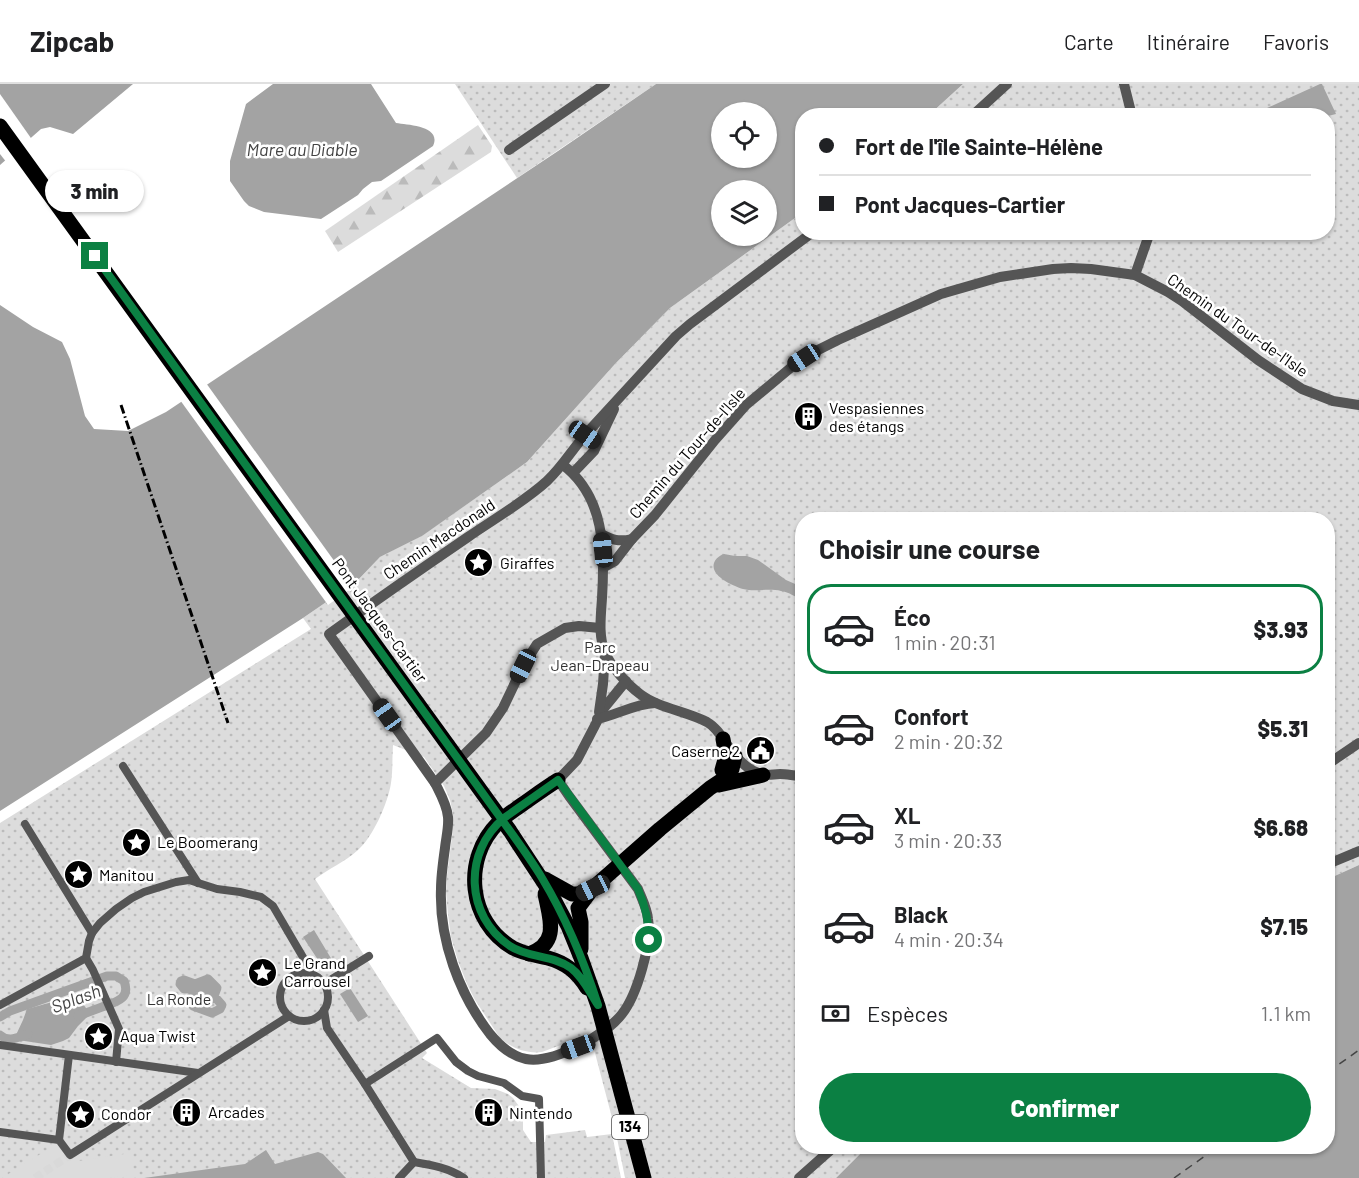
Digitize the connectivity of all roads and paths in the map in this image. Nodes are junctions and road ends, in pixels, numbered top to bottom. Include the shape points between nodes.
1 (605, 84) edge
2 (1007, 84) edge
3 (1124, 84) edge
4 (981, 108) edge
5 (1130, 108) edge
6 (0, 126) edge
7 (509, 150) dead end
8 (802, 240) edge
9 (1147, 240) edge
10 (1134, 275) junction
11 (618, 401) junction
12 (1359, 405) edge
13 (585, 435) junction
14 (598, 444) junction
15 (563, 465) junction
16 (573, 473) junction
17 (602, 534) junction
18 (632, 539) junction
19 (604, 567) junction
20 (600, 628) junction
21 (605, 652) junction
22 (626, 681) junction
23 (658, 703) junction
24 (597, 719) junction
25 (708, 723) junction
26 (723, 739) junction
27 (1359, 743) edge
28 (735, 756) junction
29 (1335, 759) edge
30 (123, 766) dead end
31 (763, 775) junction
32 (795, 775) edge
33 (558, 780) junction
34 (435, 783) junction
35 (710, 788) junction
36 (26, 824) dead end
37 (1359, 851) edge
38 (1335, 861) edge
39 (541, 877) junction
40 (198, 883) junction
41 (593, 888) junction
42 (92, 933) junction
43 (529, 954) junction
44 (369, 956) dead end
45 (86, 958) junction
46 (581, 958) junction
47 (314, 976) junction
48 (324, 984) junction
49 (0, 1005) edge
50 (598, 1005) junction
51 (324, 1010) junction
52 (289, 1016) junction
53 (0, 1045) edge
54 (69, 1055) junction
55 (116, 1062) junction
56 (198, 1073) junction
57 (365, 1084) junction
58 (0, 1132) edge
59 (59, 1140) junction
60 (826, 1154) edge
61 (414, 1162) junction
62 (399, 1178) edge
63 (464, 1178) edge
64 (541, 1178) edge
65 (644, 1178) edge
66 (799, 1178) edge

1 - 7 street
2 - 4 street
3 - 5 street
6 - 39 main road, Pont Jacques-Cartier / 134
8 - 11 street, Chemin Macdonald via 690,324
9 - 10 street
10 - 12 street, Chemin du Tour-de-l'Isle via 1182,301 1302,389
10 - 18 street, Chemin du Tour-de-l'Isle via 1071,268 1000,276 941,294 814,352 746,405
11 - 13 street, Chemin Macdonald
11 - 14 street, Chemin Macdonald
13 - 14 street
13 - 15 street, Chemin Macdonald
14 - 16 street, Chemin Macdonald
15 - 16 street
15 - 34 street, Chemin Macdonald via 546,482 329,634
16 - 17 street via 584,487
17 - 18 street via 617,541
17 - 19 street
18 - 19 street, Chemin du Tour-de-l'Isle via 615,561
19 - 20 street
20 - 21 street
20 - 34 street via 565,628 537,644 486,733
21 - 22 street
21 - 24 street
22 - 23 street via 640,695
22 - 24 street
23 - 24 street via 633,706
23 - 25 street
24 - 33 street via 577,760
25 - 26 street
25 - 28 street via 728,733
26 - 28 street
26 - 35 main road via 726,756
27 - 29 street
28 - 31 street
28 - 35 main road via 728,776
30 - 40 street
31 - 32 street
31 - 35 main road
33 - 34 street via 638,889 648,918 649,940 629,1004 614,1024 578,1047 536,1060 517,1056 496,1042 472,1006 455,970 441,911 448,815
33 - 43 main road via 498,823 483,844 476,864 474,882 481,912 500,939
35 - 41 main road
36 - 42 street
37 - 38 street
39 - 41 main road via 572,894
39 - 43 main road via 551,932 544,946
39 - 46 main road, Pont Jacques-Cartier / 134
40 - 42 street via 176,882 138,895 100,922
40 - 47 street via 261,897 273,906
41 - 46 main road via 578,908
42 - 45 street
43 - 50 main road via 571,968
44 - 48 street
45 - 49 street
45 - 55 street via 119,1029
46 - 50 main road, Pont Jacques-Cartier / 134
47 - 48 street
47 - 52 street via 299,974 282,988 281,1003
48 - 51 street
50 - 65 main road, Pont Jacques-Cartier / 134
51 - 52 street via 311,1020
51 - 57 street via 327,1028
52 - 56 street
53 - 54 street
54 - 55 street
54 - 59 street
55 - 56 street
56 - 59 street via 70,1155
57 - 61 street
57 - 64 street via 437,1038 468,1071 504,1083 522,1096 539,1099
58 - 59 street
60 - 66 street
61 - 62 street
61 - 63 street via 442,1167

